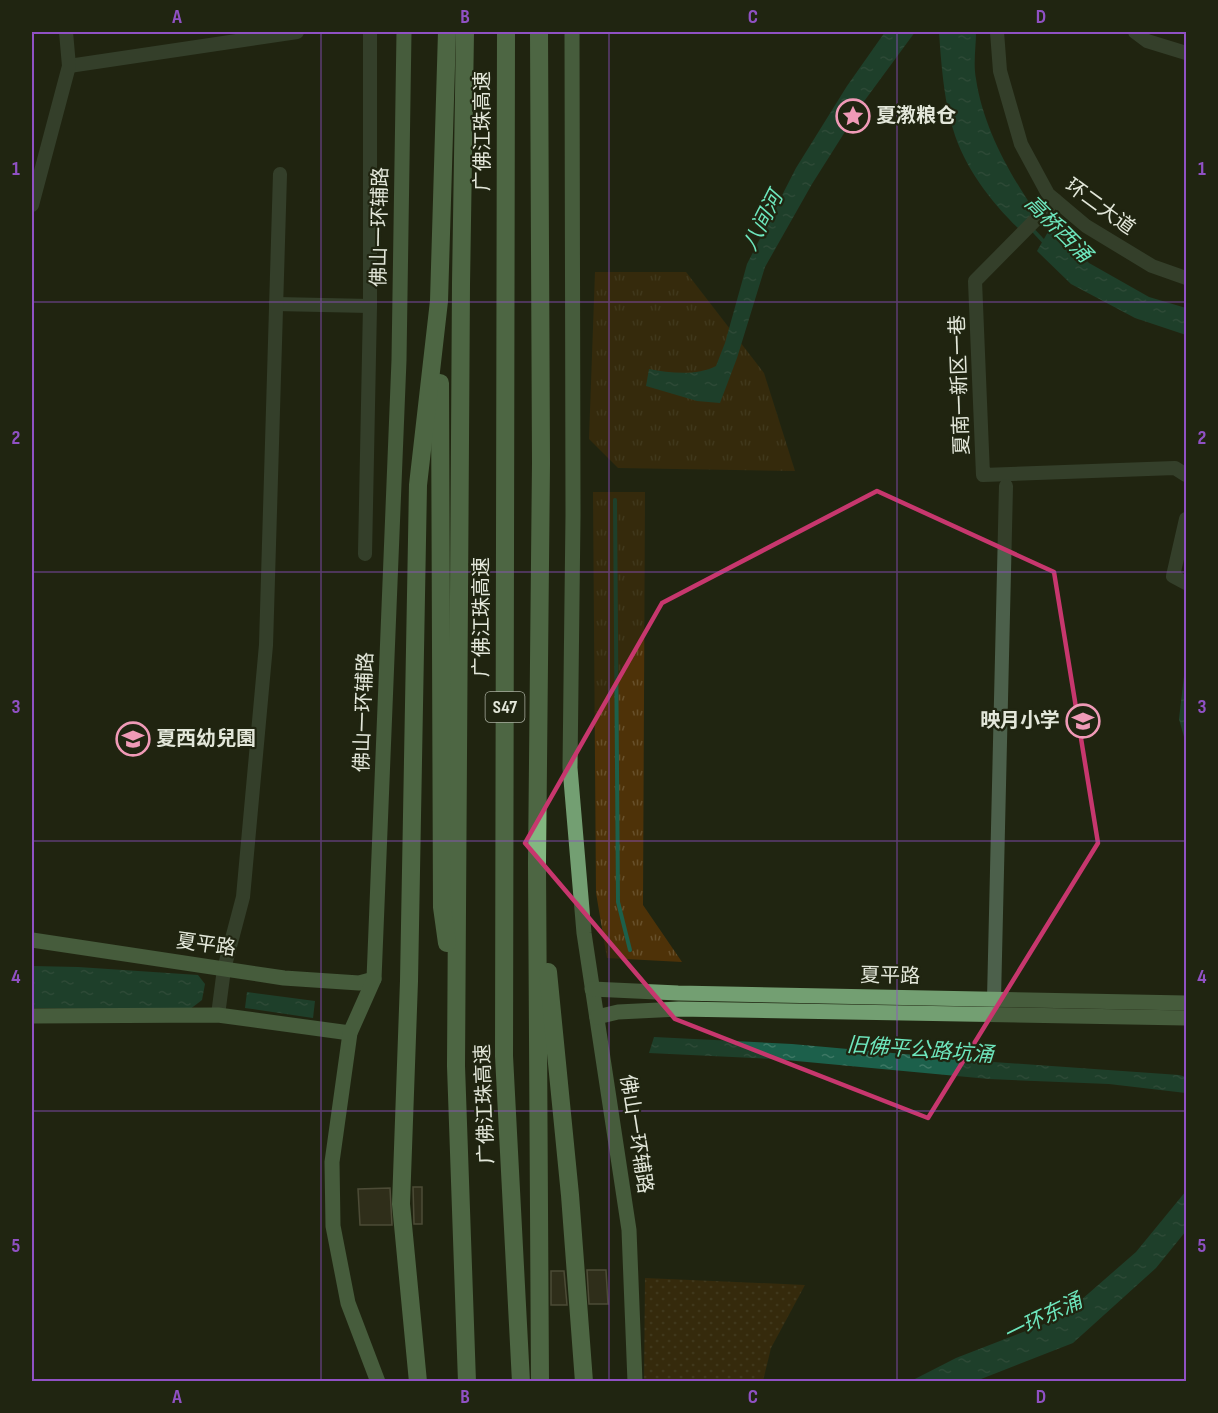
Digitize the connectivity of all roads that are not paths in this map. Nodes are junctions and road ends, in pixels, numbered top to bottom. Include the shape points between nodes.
1 (66, 32) edge
2 (295, 32) edge
3 (370, 32) edge
4 (404, 32) edge
5 (447, 32) edge
6 (465, 32) edge
7 (506, 32) edge
8 (539, 32) edge
9 (572, 32) edge
10 (997, 32) edge
11 (1135, 32) edge
12 (1186, 53) edge
13 (69, 66) junction
14 (38, 157) edge
15 (280, 174) dead end
16 (1055, 200) junction
17 (32, 204) edge
18 (1186, 278) edge
19 (440, 301) junction
20 (276, 304) junction
21 (370, 306) junction
22 (1181, 471) edge
23 (1006, 486) dead end
24 (1186, 519) edge
25 (365, 554) dead end
26 (1186, 583) edge
27 (537, 863) junction
28 (32, 940) edge
29 (224, 969) junction
30 (374, 979) junction
31 (592, 989) junction
32 (994, 999) junction
33 (1186, 1003) edge
34 (456, 1013) junction
35 (218, 1015) junction
36 (32, 1016) edge
37 (597, 1017) junction
38 (1186, 1018) edge
39 (350, 1033) junction
40 (378, 1382) edge
41 (418, 1382) edge
42 (467, 1382) edge
43 (521, 1382) edge
44 (540, 1382) edge
45 (584, 1382) edge
46 (635, 1382) edge

1 - 13 street
2 - 13 street
3 - 21 street
4 - 30 main road, 佛山一环辅路 via 399,360
5 - 19 highway
6 - 34 highway, 广佛江珠高速 / S47
7 - 43 highway, 广佛江珠高速 / S47 via 504,1056
8 - 27 highway via 541,463
9 - 31 main road, 佛山一环辅路 via 570,768
10 - 16 street, 环二大道 via 1000,71 1021,144
11 - 12 street via 1148,41
13 - 14 street
14 - 17 street
15 - 20 street
16 - 18 street, 环二大道 via 1086,226 1152,266
16 - 22 street, 夏南一新区一巷 via 975,281 983,475
19 - 34 highway via 442,907
19 - 41 highway via 418,485 401,1204
20 - 21 street
20 - 29 street via 266,645 243,897
21 - 25 street
23 - 32 street
24 - 26 street via 1173,576
27 - 44 highway
27 - 45 highway
28 - 29 main road, 夏平路
29 - 30 main road, 夏平路 via 359,983
29 - 35 street
30 - 39 main road, 佛山一环辅路
31 - 32 main road, 夏平路
31 - 37 main road, 佛山一环辅路
32 - 33 main road, 夏平路
34 - 42 highway, 广佛江珠高速 / S47
35 - 36 main road
35 - 39 main road
37 - 38 main road, 夏平路 via 679,1009
37 - 46 main road, 佛山一环辅路 via 629,1230
39 - 40 main road, 佛山一环辅路 via 332,1162 333,1226 348,1303

